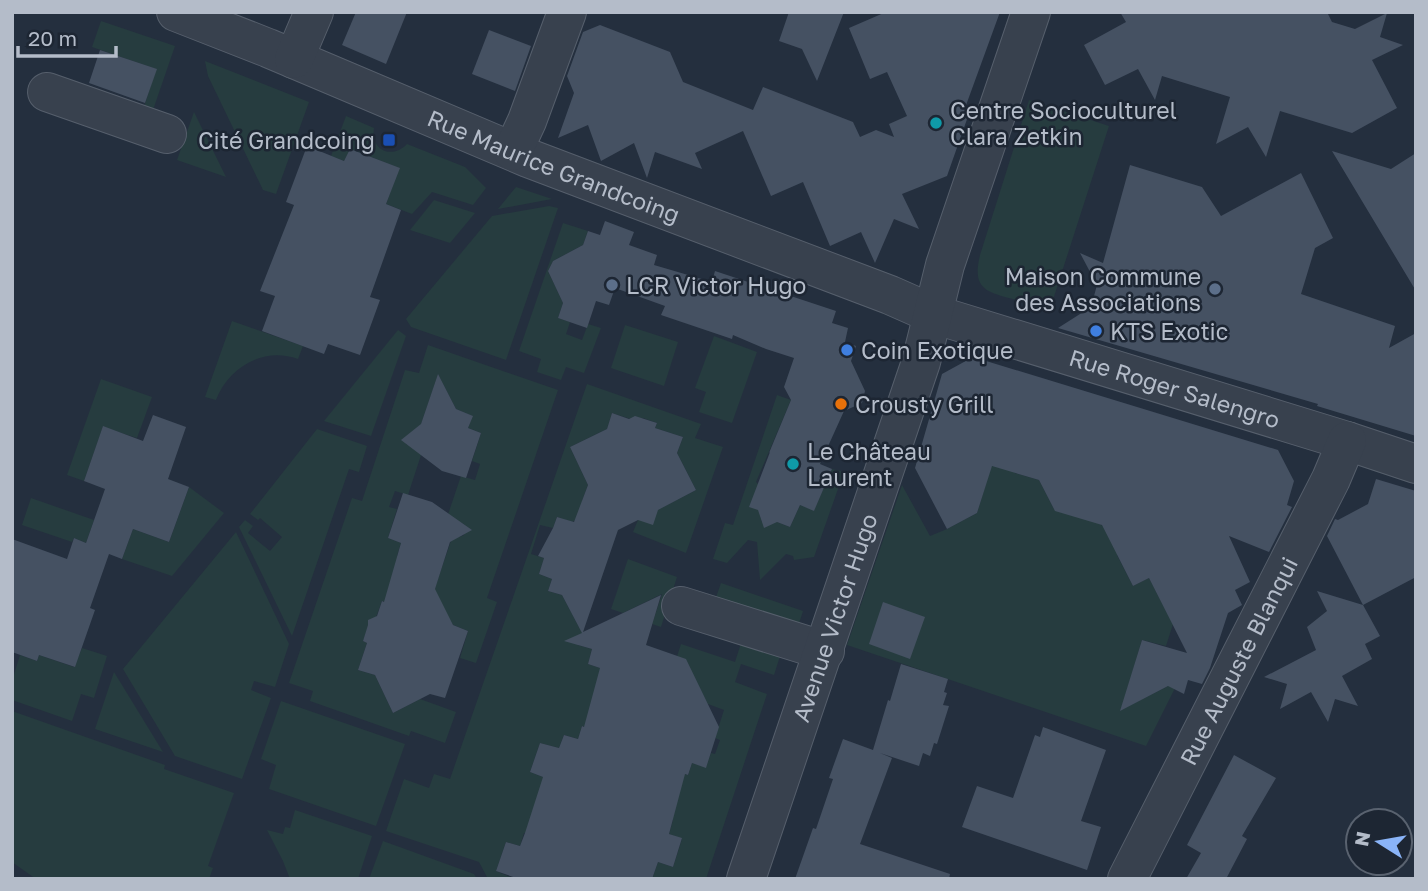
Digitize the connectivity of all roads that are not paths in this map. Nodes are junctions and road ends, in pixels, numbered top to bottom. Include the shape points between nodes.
1 (176, 12) edge
2 (314, 12) edge
3 (567, 12) edge
4 (1031, 12) edge
5 (294, 59) junction
6 (47, 92) dead end
7 (167, 134) dead end
8 (513, 151) junction
9 (933, 314) junction
10 (1347, 441) junction
11 (1416, 464) edge
12 (681, 606) dead end
13 (825, 651) junction
14 (746, 879) edge
15 (1127, 879) edge

1 - 5 street, Rue Maurice Grandcoing
2 - 5 street
3 - 8 street
4 - 9 street, Avenue Victor Hugo via 945,265
5 - 8 street, Rue Maurice Grandcoing
6 - 7 street
8 - 9 street, Rue Maurice Grandcoing
9 - 10 street, Rue Roger Salengro
9 - 13 street, Avenue Victor Hugo
10 - 11 street, Rue Roger Salengro
10 - 15 street, Rue Auguste Blanqui
12 - 13 street
13 - 14 street, Avenue Victor Hugo

